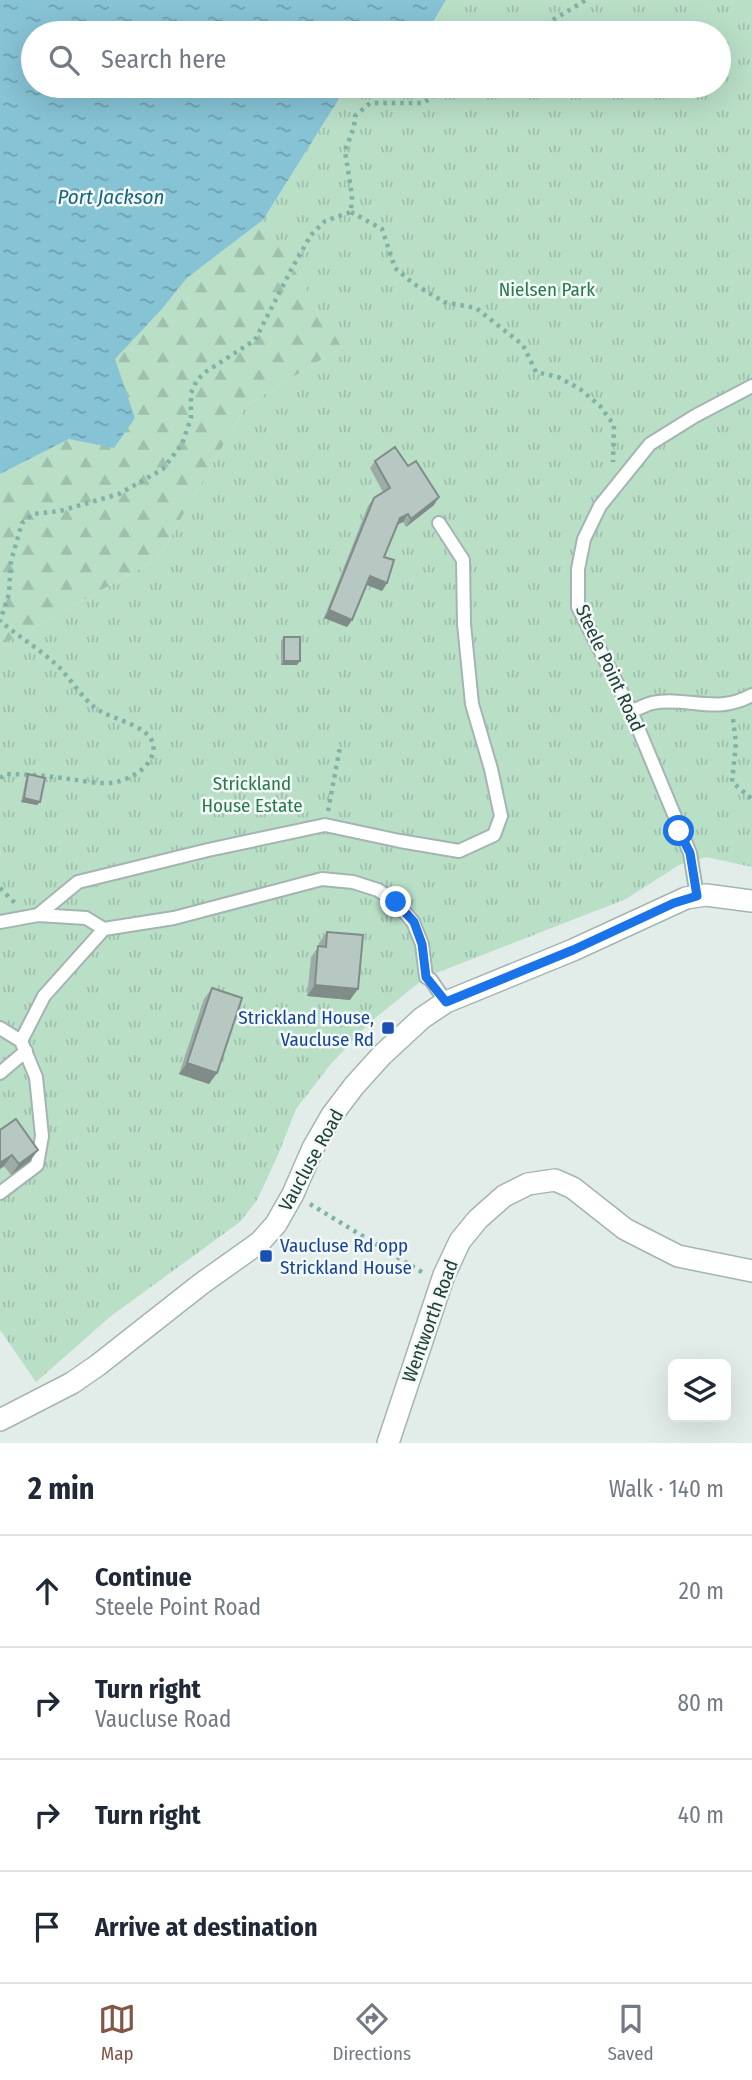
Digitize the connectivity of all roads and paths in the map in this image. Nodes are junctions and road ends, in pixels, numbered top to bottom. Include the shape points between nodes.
1 (586, 0) edge
2 (551, 21) edge
3 (431, 98) edge
4 (351, 212) junction
5 (752, 386) edge
6 (614, 469) dead end
7 (439, 523) dead end
8 (0, 621) edge
9 (752, 695) edge
10 (727, 705) junction
11 (631, 711) junction
12 (340, 747) dead end
13 (0, 778) edge
14 (752, 799) edge
15 (326, 825) junction
16 (697, 896) junction
17 (752, 901) edge
18 (38, 915) junction
19 (0, 922) edge
20 (104, 929) junction
21 (446, 1002) junction
22 (0, 1028) edge
23 (23, 1046) junction
24 (0, 1073) edge
25 (0, 1193) edge
26 (310, 1204) dead end
27 (752, 1271) edge
28 (441, 1284) junction
29 (0, 1420) edge
30 (388, 1443) edge

1 - 2 path
3 - 4 path via 423,103 370,103 355,116 345,151
4 - 6 path via 382,229 395,268 414,284 444,302 476,308 523,345 536,372 558,377 600,406 614,425
4 - 8 path via 325,221 312,235 255,340 197,380 182,444 163,469 119,494 33,514 22,523
5 - 11 lane, Steele Point Road via 650,444 600,506 584,539 578,607
7 - 15 lane via 463,560 472,704 491,769 501,816 498,826 494,835 459,850
8 - 13 path via 60,668 94,707 141,728 153,751 140,772 116,782 30,774
9 - 10 lane
10 - 11 lane via 666,702
10 - 14 path via 736,743 732,782
11 - 16 lane, Steele Point Road via 690,853
12 - 15 path
15 - 18 lane via 78,882
16 - 17 street, Vaucluse Road
16 - 21 street, Vaucluse Road
18 - 19 lane
18 - 20 lane via 86,918
20 - 21 lane via 174,918 322,880 354,882 396,902 414,922 426,977
20 - 23 lane via 44,996
21 - 29 street, Vaucluse Road via 404,1034 354,1086 313,1148 276,1224 260,1242 72,1383
22 - 23 lane
23 - 24 lane
23 - 25 lane via 36,1077 42,1136 37,1165
26 - 28 path
27 - 28 street, Wentworth Road via 678,1256 625,1228 573,1188 555,1180 528,1184 504,1196 478,1219 460,1241
28 - 30 street, Wentworth Road

